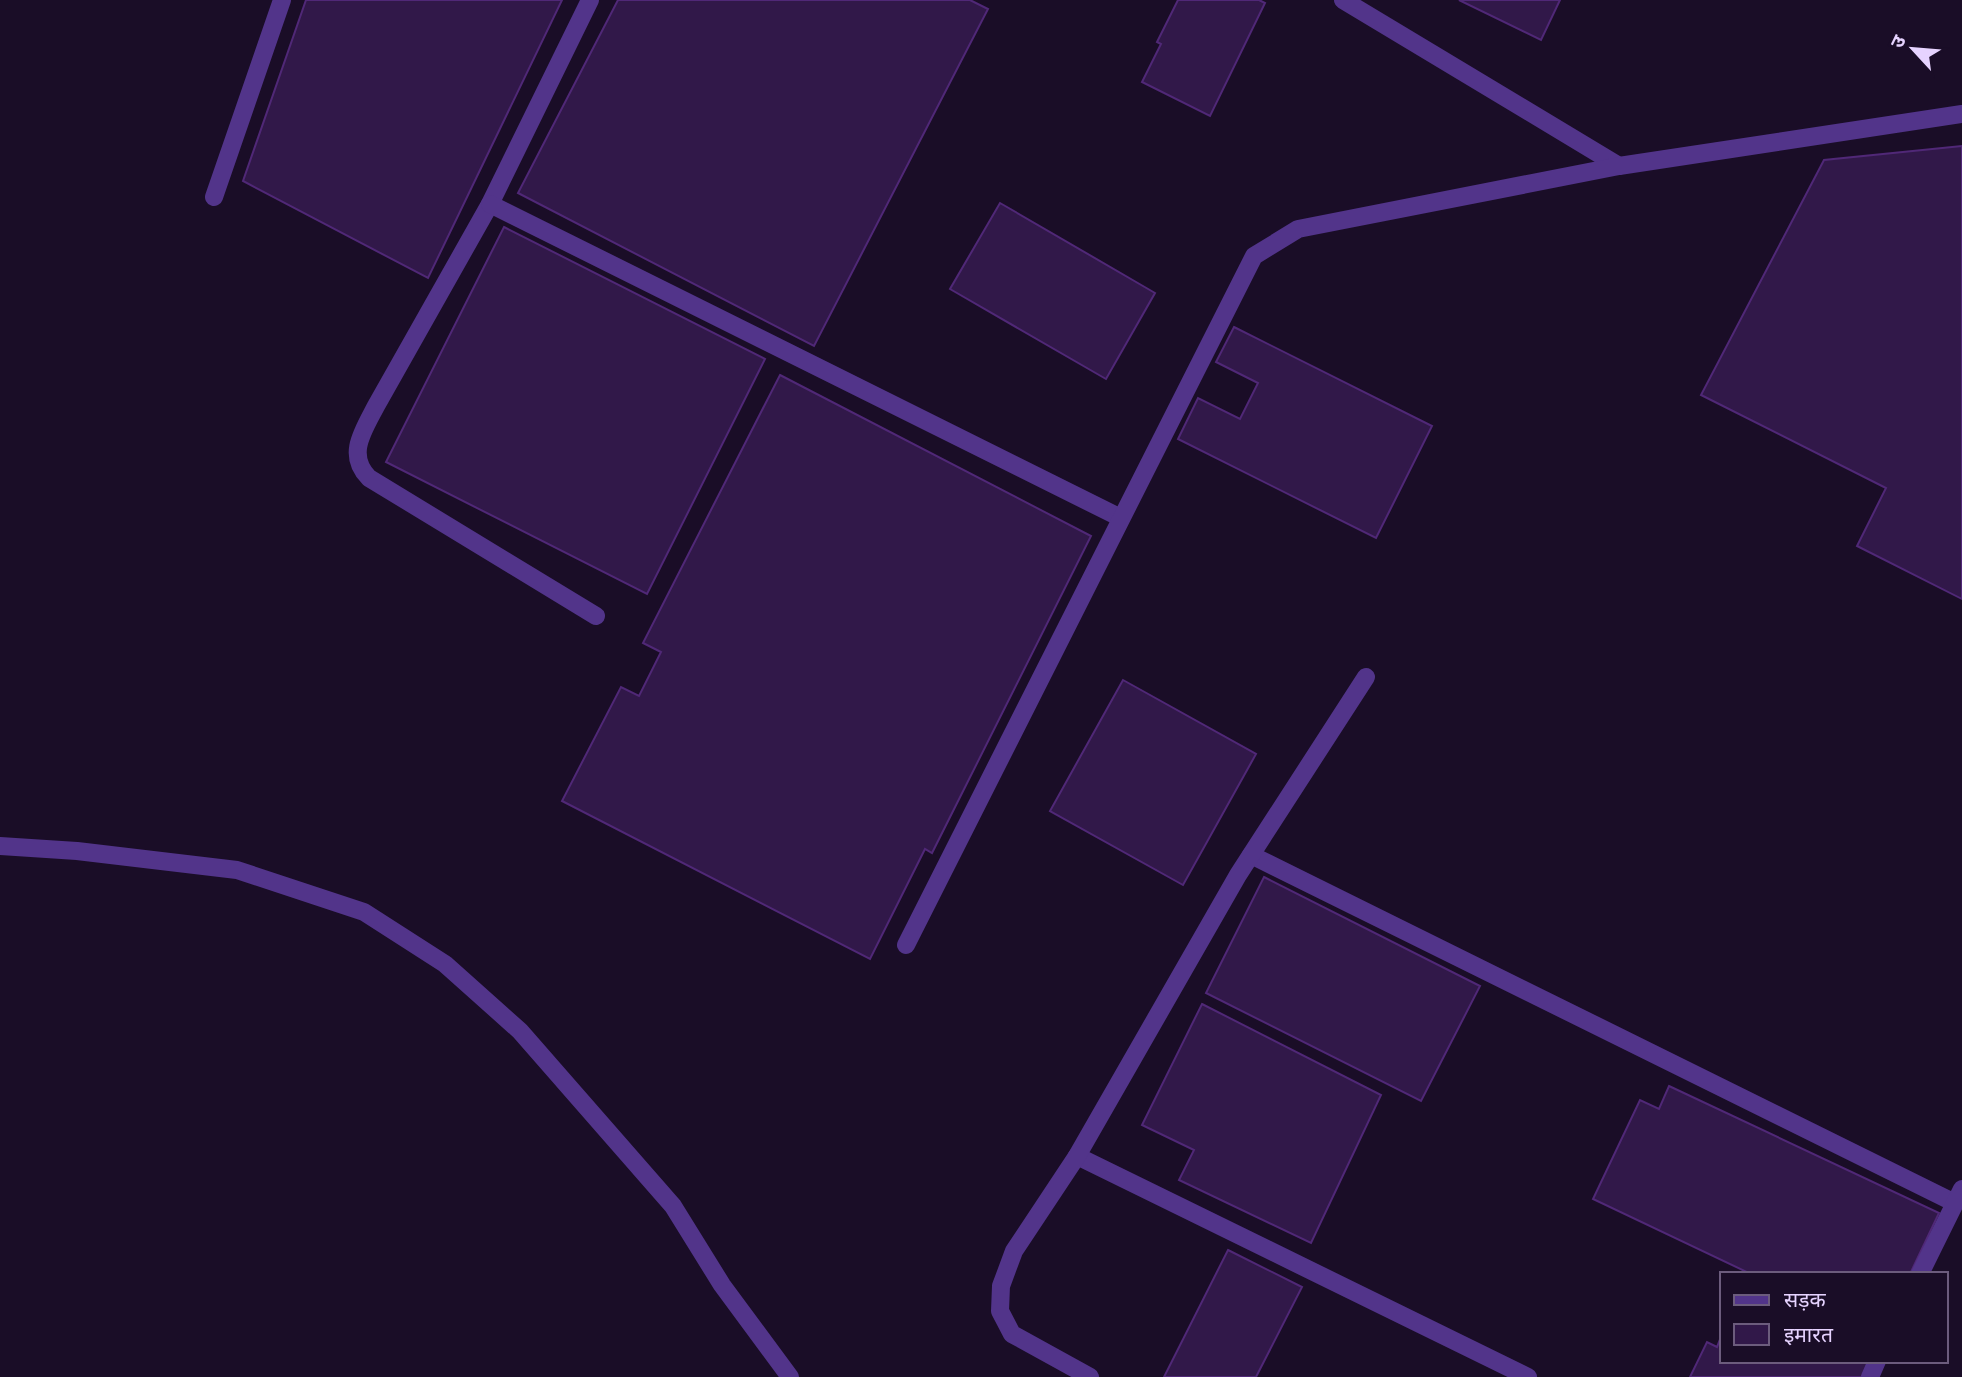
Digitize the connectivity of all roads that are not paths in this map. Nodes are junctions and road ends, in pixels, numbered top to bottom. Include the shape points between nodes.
1 (282, 0) edge
2 (590, 0) edge
3 (1343, 0) edge
4 (1962, 114) edge
5 (1619, 166) junction
6 (214, 197) dead end
7 (490, 204) junction
8 (1121, 518) junction
9 (596, 616) dead end
10 (1366, 677) dead end
11 (0, 846) edge
12 (1251, 855) junction
13 (905, 945) dead end
14 (1077, 1156) junction
15 (1959, 1196) edge
16 (1921, 1272) edge
17 (790, 1377) edge
18 (1090, 1377) edge
19 (1528, 1377) edge

1 - 6 lane
2 - 7 lane
3 - 5 lane
4 - 5 lane
5 - 8 lane via 1298,229 1254,256
7 - 8 lane
7 - 9 lane via 376,406 356,455 359,468
8 - 13 lane
10 - 12 lane
11 - 17 lane via 237,870 364,912 445,964 520,1031 673,1206 722,1285
12 - 14 lane
12 - 15 lane
14 - 18 lane via 1014,1251 1001,1286 1000,1311 1012,1334
14 - 19 lane
15 - 16 lane

